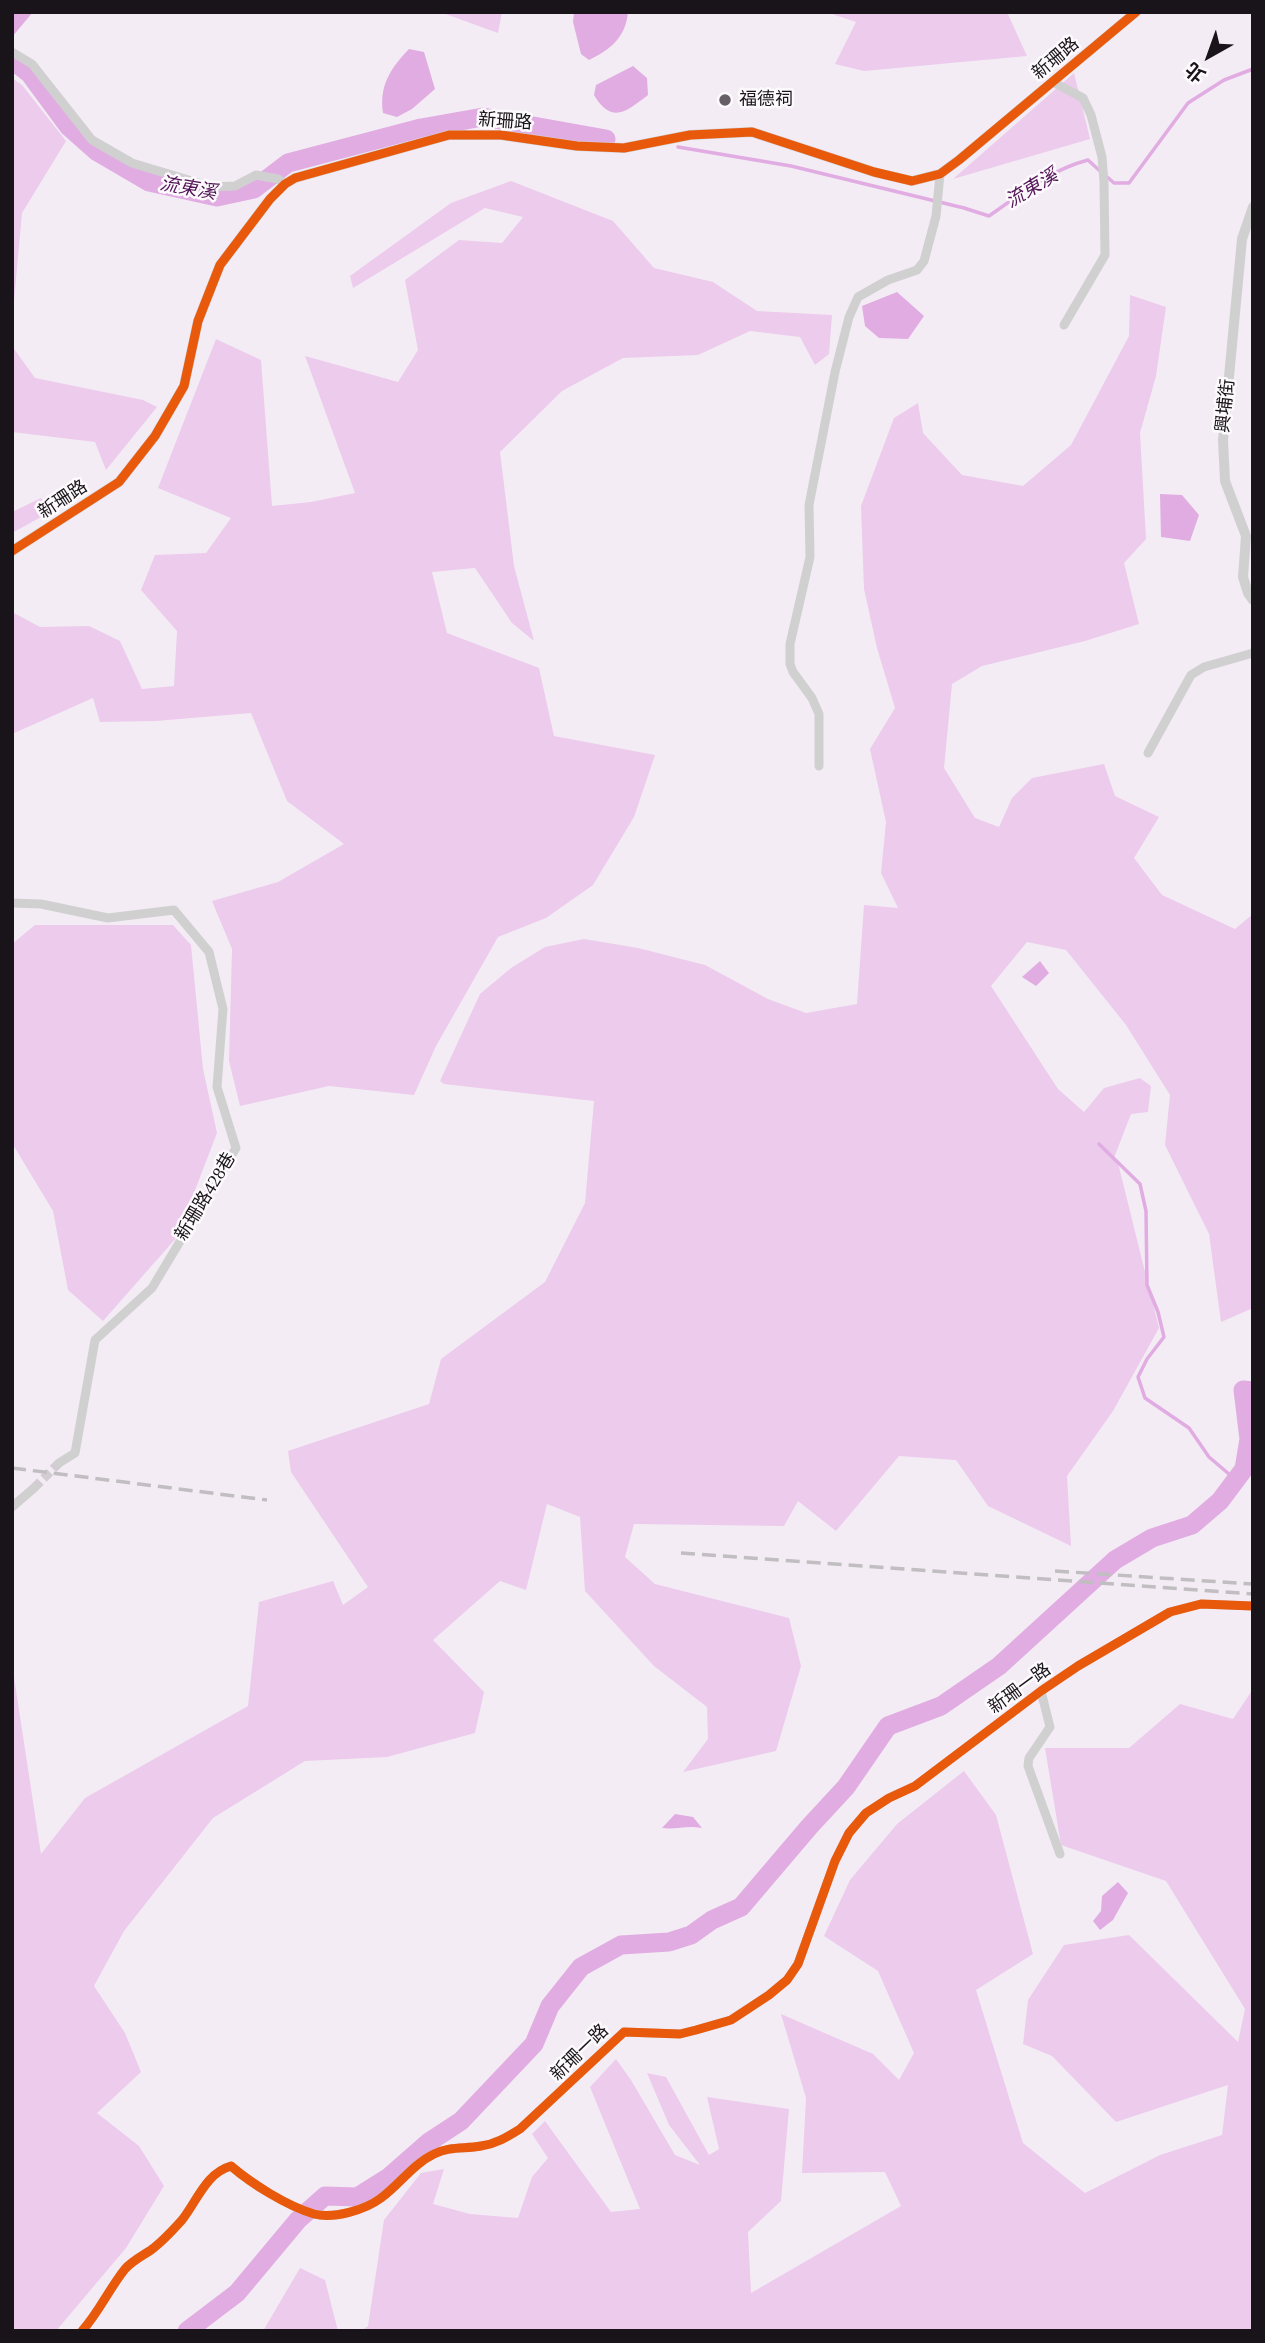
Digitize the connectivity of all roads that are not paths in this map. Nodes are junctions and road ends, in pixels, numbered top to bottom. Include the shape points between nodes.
1 (1136, 12) edge
2 (12, 52) edge
3 (1053, 82) junction
4 (940, 174) junction
5 (281, 182) junction
6 (1253, 207) edge
7 (1064, 326) dead end
8 (12, 551) edge
9 (1253, 600) edge
10 (1253, 653) edge
11 (1148, 753) dead end
12 (819, 766) dead end
13 (12, 902) edge
14 (59, 1463) tunnel mouth
15 (34, 1488) tunnel mouth
16 (12, 1507) edge
17 (1253, 1606) edge
18 (1041, 1691) junction
19 (1060, 1854) dead end
20 (82, 2331) edge

1 - 3 street, 新珊路
2 - 5 street via 32,64 92,140 132,163 212,187 235,186 256,175
3 - 4 street, 新珊路
3 - 7 street via 1083,98 1102,157 1104,182 1105,255
4 - 5 street, 新珊路 via 912,181 752,132 690,135 624,148 501,135 449,135
4 - 12 street via 936,216 924,261 917,270 858,297 835,372 810,505 810,557 790,644 793,672 819,714
5 - 8 street, 新珊路 via 220,265 198,321 184,387 155,436 119,482
6 - 9 street, 興埔街 via 1242,239 1223,440 1225,481 1247,536 1243,577
10 - 11 street via 1191,675
13 - 14 street, 新珊路428巷 via 108,918 174,910 209,952 223,1009 217,1087 236,1148 152,1288 95,1340 75,1453
15 - 16 street
17 - 18 street, 新珊一路 via 1200,1604 1170,1612
18 - 19 street via 1050,1727 1028,1766
18 - 20 street, 新珊一路 via 915,1786 866,1813 835,1861 798,1964 769,1995 731,2020 696,2030 680,2034 624,2032 520,2129 480,2147 448,2148 431,2155 365,2207 316,2214 258,2187 231,2166 221,2169 181,2221 128,2266

